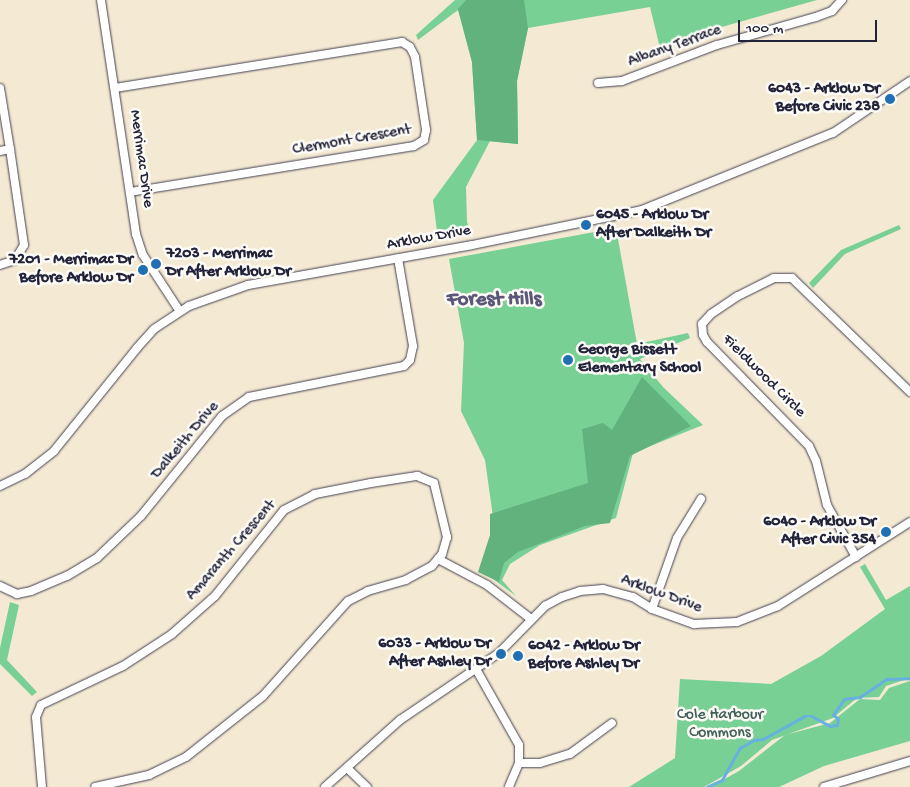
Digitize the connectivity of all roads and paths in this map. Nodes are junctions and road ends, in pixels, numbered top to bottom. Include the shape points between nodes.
1 (102, 0) edge
2 (842, 0) edge
3 (910, 81) edge
4 (598, 83) dead end
5 (0, 88) edge
6 (115, 88) junction
7 (10, 149) junction
8 (0, 151) edge
9 (131, 192) junction
10 (398, 258) junction
11 (0, 265) edge
12 (179, 310) junction
13 (910, 392) edge
14 (0, 486) edge
15 (700, 498) dead end
16 (910, 522) edge
17 (856, 557) junction
18 (438, 559) junction
19 (0, 586) edge
20 (652, 609) junction
21 (531, 619) junction
22 (476, 669) junction
23 (612, 723) dead end
24 (910, 761) edge
25 (519, 762) junction
26 (348, 768) junction
27 (42, 787) edge
28 (95, 787) edge
29 (325, 787) edge
30 (367, 787) edge
31 (509, 787) edge
32 (824, 787) edge

1 - 6 street, Merrimac Drive
2 - 4 street, Albany Terrace via 832,11 816,17 717,45 622,81
3 - 10 street, Arklow Drive via 833,133 642,210
5 - 7 street
6 - 9 street, Merrimac Drive
6 - 9 street, Clermont Crescent via 398,41 408,45 414,53 426,130 424,140 417,146
7 - 8 street
7 - 11 street via 24,245 15,260
9 - 12 street, Merrimac Drive via 143,256
10 - 12 street, Arklow Drive via 227,290
10 - 19 street, Dalkeith Drive via 413,346 410,360 404,366 249,397 222,416 141,516 97,558 67,576 31,591 11,593
12 - 14 street, Arklow Drive via 137,348 54,451 25,474
13 - 17 street, Fieldwood Circle via 792,278 774,278 738,296 702,324 707,342 809,446 816,461 826,505
15 - 20 street via 677,538
16 - 17 street, Arklow Drive
17 - 20 street, Arklow Drive via 772,609 738,622 699,625
18 - 21 street via 487,585
18 - 27 street, Amaranth Crescent via 444,547 446,527 436,486 427,478 408,477 320,493 300,500 278,517 215,596 172,634 130,662 40,705 36,717
18 - 28 street via 415,576 368,590 348,601 263,696 186,757 149,775
20 - 21 street, Arklow Drive via 633,597 603,589 562,597
21 - 22 street, Arklow Drive via 499,654
22 - 25 street via 516,738
22 - 26 street, Arklow Drive via 410,711
23 - 25 street via 570,754 540,763
24 - 32 street
25 - 31 street
26 - 29 street, Arklow Drive
26 - 30 street

